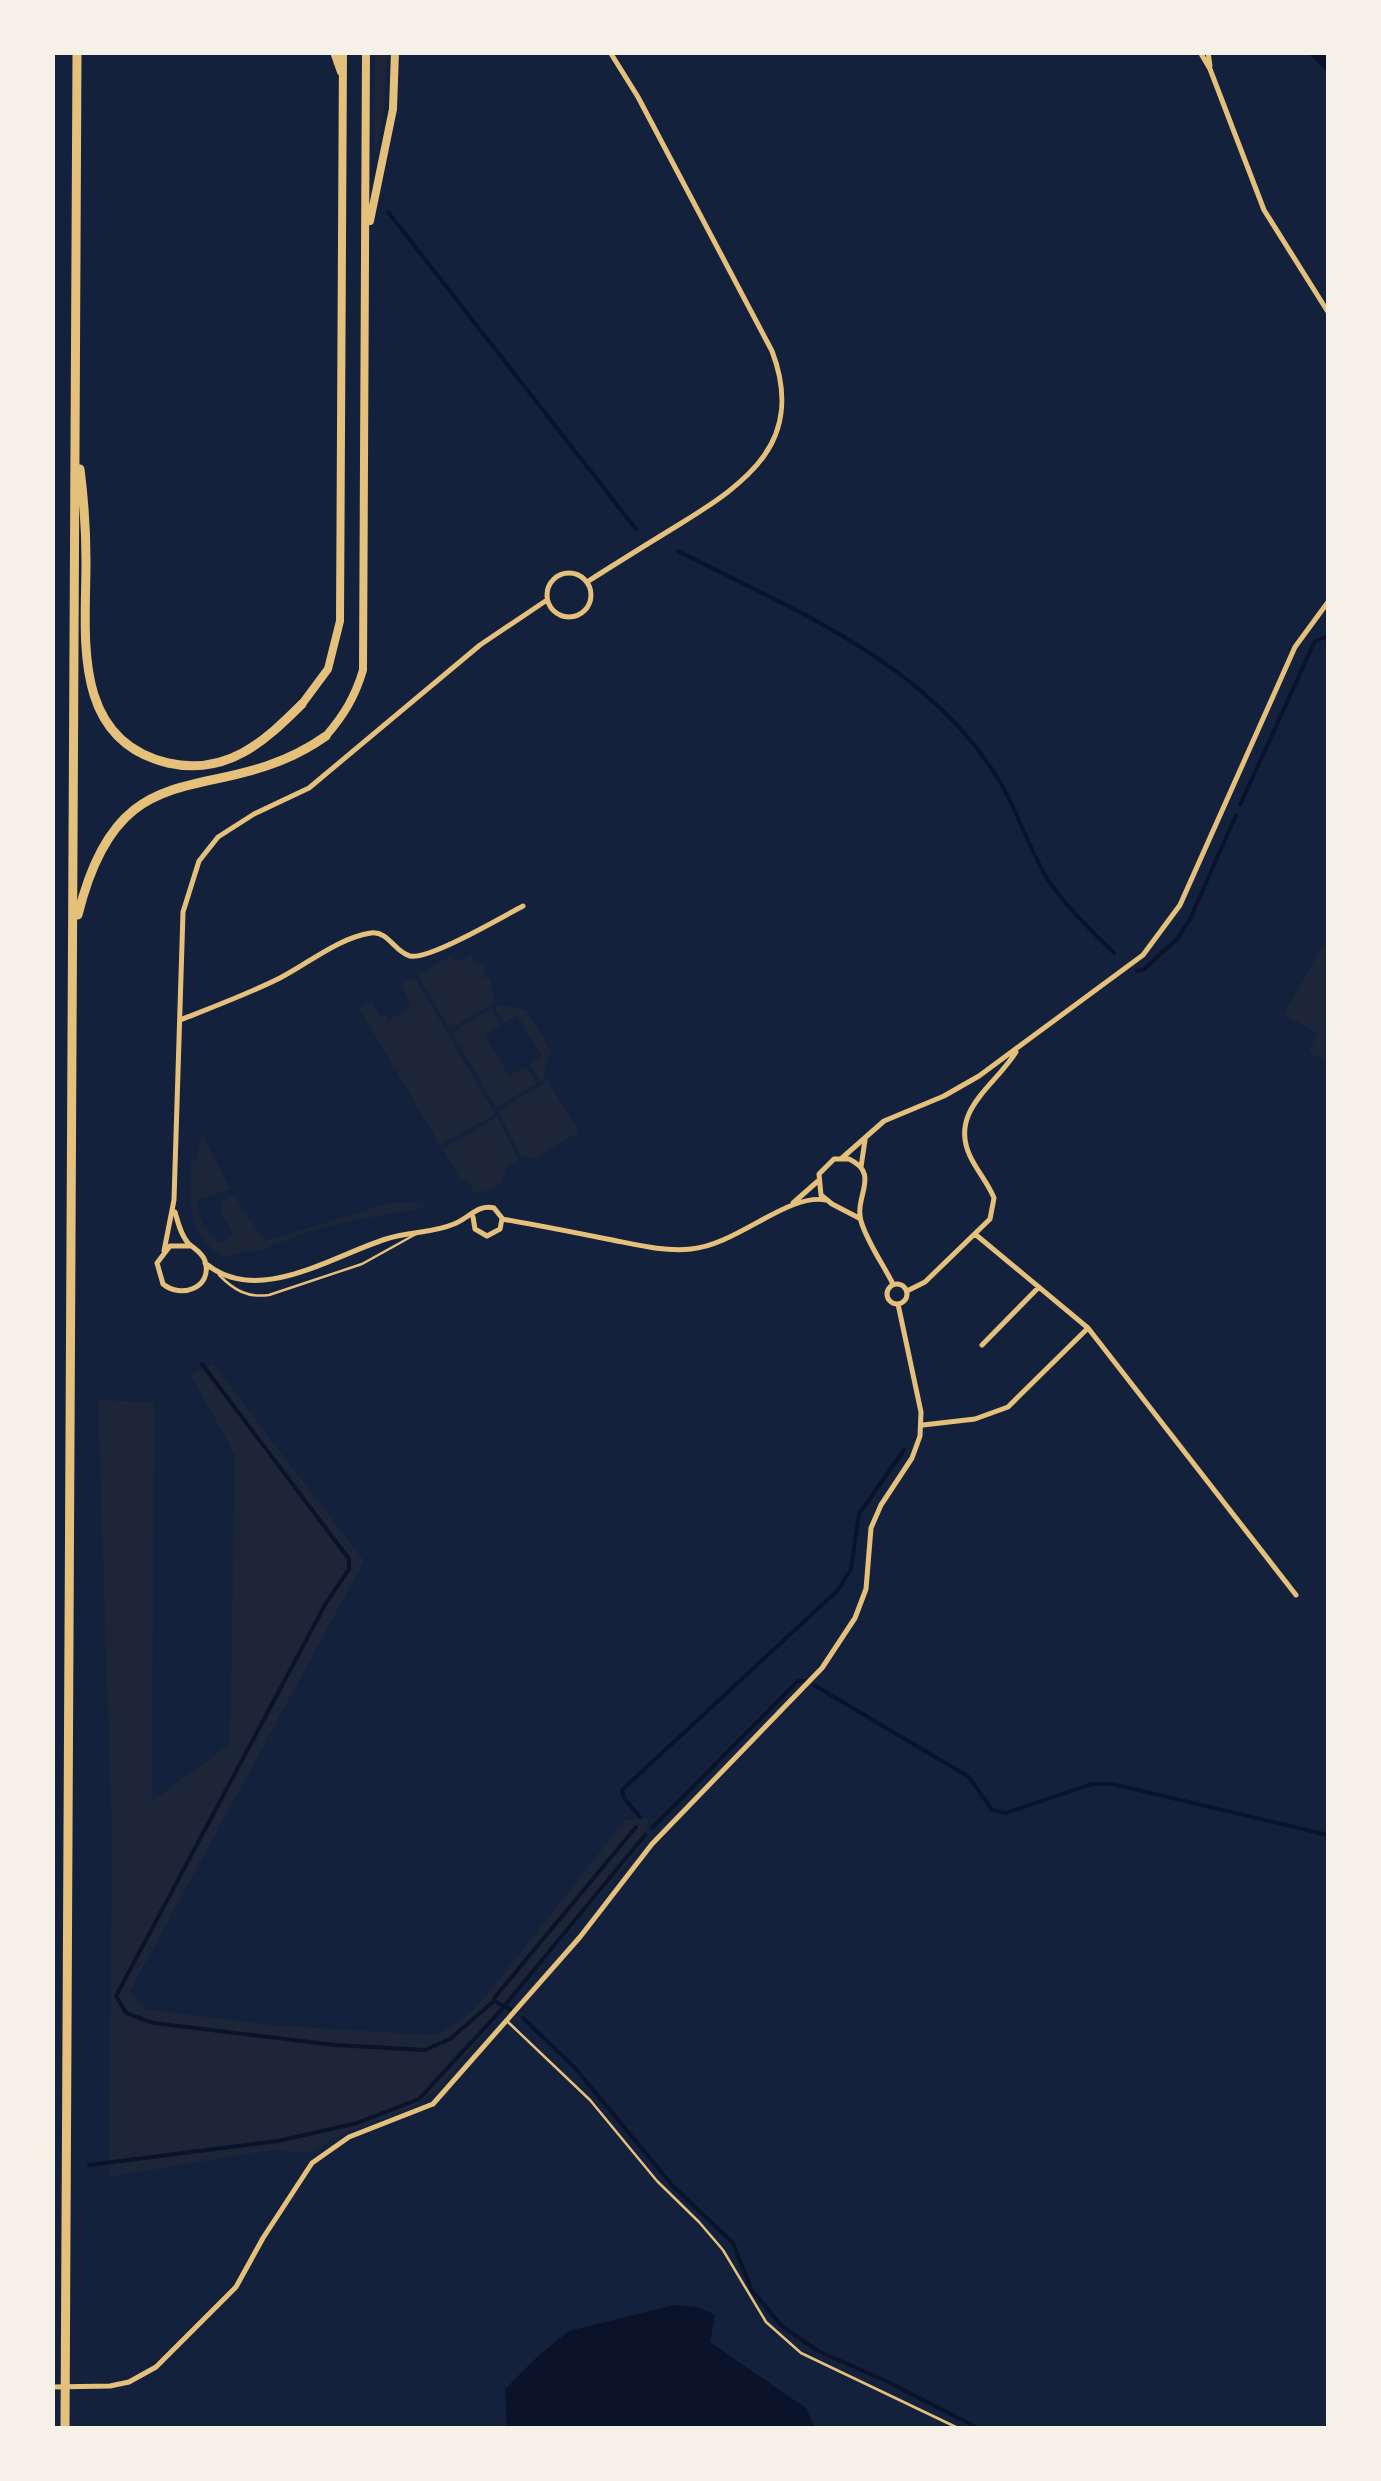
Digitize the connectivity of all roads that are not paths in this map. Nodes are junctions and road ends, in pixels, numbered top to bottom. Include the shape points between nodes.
1 (76, 52) edge
2 (334, 52) edge
3 (343, 52) edge
4 (366, 52) edge
5 (395, 52) edge
6 (610, 52) edge
7 (1200, 52) edge
8 (1208, 52) edge
9 (1210, 69) junction
10 (342, 82) junction
11 (366, 240) junction
12 (1328, 312) edge
13 (75, 397) junction
14 (587, 582) junction
15 (547, 600) junction
16 (1328, 602) edge
17 (302, 704) joint
18 (326, 736) joint
19 (523, 906) dead end
20 (74, 932) junction
21 (180, 1020) junction
22 (1017, 1049) junction
23 (866, 1138) junction
24 (842, 1158) junction
25 (861, 1166) junction
26 (818, 1181) junction
27 (862, 1196) junction
28 (826, 1200) junction
29 (791, 1205) junction
30 (839, 1206) junction
31 (174, 1210) junction
32 (473, 1215) junction
33 (860, 1218) junction
34 (502, 1220) junction
35 (423, 1231) junction
36 (975, 1234) junction
37 (191, 1246) junction
38 (164, 1250) junction
39 (205, 1263) junction
40 (218, 1274) junction
41 (893, 1284) junction
42 (1039, 1287) junction
43 (907, 1291) junction
44 (898, 1304) junction
45 (1088, 1328) junction
46 (982, 1344) dead end
47 (921, 1425) junction
48 (1296, 1595) dead end
49 (506, 2020) junction
50 (52, 2387) edge
51 (65, 2428) edge
52 (958, 2428) edge

1 - 13 highway
2 - 10 main road
3 - 10 main road
4 - 11 main road
5 - 11 main road via 393,109
6 - 14 street via 772,351 782,408 775,437 750,476
7 - 9 street
8 - 9 street
9 - 12 street via 1264,210
10 - 17 main road via 340,614 330,663
11 - 18 main road via 363,670 351,703
13 - 17 highway via 86,535 86,666 107,722 148,756 208,766 252,750
13 - 20 highway
14 - 15 street via 560,574 548,585
14 - 15 street via 590,601 576,616 558,614
15 - 21 street via 480,645 309,788 232,826 206,848 183,912
16 - 22 street via 1295,647 1168,925 1121,973
18 - 20 highway via 284,760 158,794 118,821 90,870
19 - 21 street via 417,956 370,934
20 - 51 highway
21 - 31 street
22 - 23 street via 962,1087 884,1121
22 - 36 street via 963,1123 969,1154 995,1208
23 - 24 street
23 - 25 street
24 - 25 street
24 - 26 street via 828,1162
25 - 27 street
26 - 28 street
26 - 29 street
27 - 30 street
27 - 33 street
28 - 29 street
28 - 30 street
29 - 34 street via 726,1240 691,1250
30 - 33 street
31 - 37 street
31 - 38 street
32 - 34 street via 490,1206
32 - 34 street via 475,1229 487,1236
32 - 35 street
33 - 41 street
35 - 40 street via 274,1279
35 - 40 lane via 362,1264 269,1295 238,1291
36 - 42 street
36 - 43 street
37 - 38 street
37 - 39 street
38 - 39 street via 157,1271 175,1292 198,1286
39 - 40 street
41 - 43 street
41 - 44 street via 888,1294
42 - 45 street
42 - 46 street
43 - 44 street
44 - 47 street
45 - 47 street via 1020,1399 993,1415
45 - 48 street
47 - 49 street via 912,1458 875,1518 866,1589 842,1640 804,1689 652,1844
49 - 50 street via 432,2104 349,2136 312,2163 236,2287 156,2367 110,2386
49 - 52 lane via 590,2100 724,2250 782,2339

